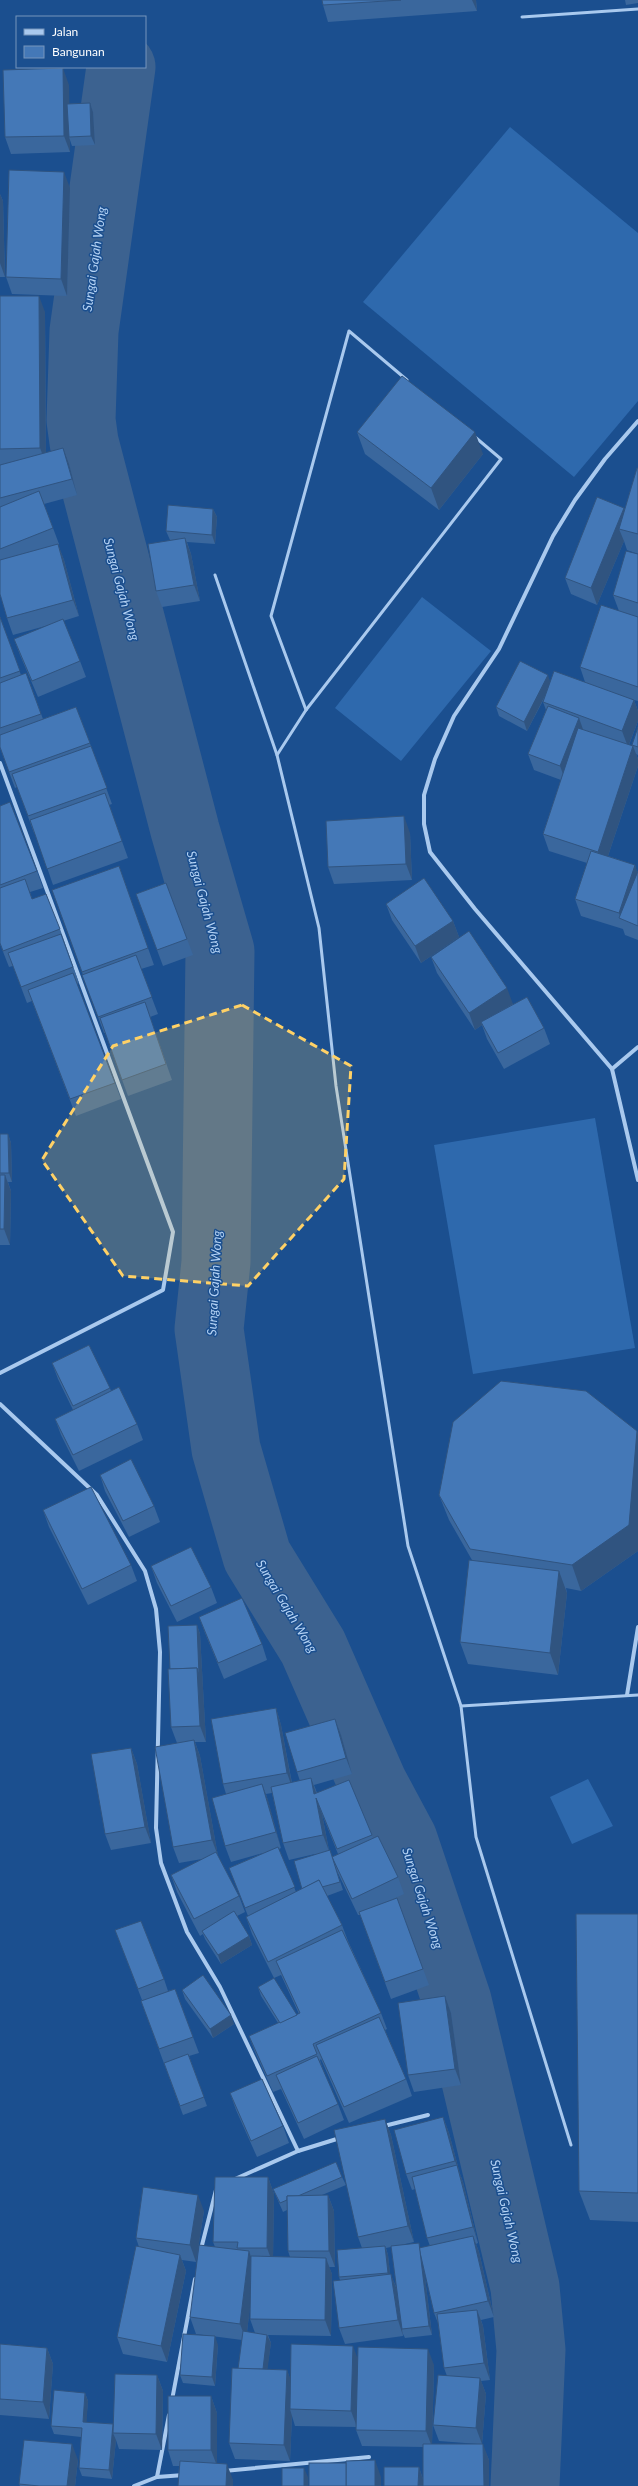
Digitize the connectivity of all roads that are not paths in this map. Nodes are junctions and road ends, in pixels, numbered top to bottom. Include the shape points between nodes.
1 (638, 9) edge
2 (522, 17) dead end
3 (410, 382) edge
4 (638, 422) edge
5 (471, 434) edge
6 (215, 575) dead end
7 (306, 710) junction
8 (277, 755) junction
9 (0, 763) edge
10 (638, 1047) edge
11 (612, 1069) junction
12 (638, 1180) edge
13 (0, 1373) edge
14 (0, 1404) edge
15 (638, 1627) edge
16 (626, 1695) junction
17 (638, 1695) edge
18 (461, 1706) junction
19 (428, 2115) dead end
20 (375, 2128) edge
21 (346, 2137) edge
22 (571, 2145) dead end
23 (298, 2151) junction
24 (228, 2182) edge
25 (222, 2184) edge
26 (201, 2253) edge
27 (196, 2276) edge
28 (171, 2404) edge
29 (170, 2411) edge
30 (368, 2457) dead end
31 (220, 2471) edge
32 (188, 2474) edge
33 (157, 2477) junction
34 (134, 2486) edge

1 - 2 lane
3 - 7 lane via 350,331 271,616
4 - 11 street via 605,459 553,536 517,616 499,649 454,716 424,794 424,824 430,852
5 - 7 lane via 501,459
6 - 8 lane
7 - 8 lane
8 - 18 lane via 319,928 336,1086 408,1546
9 - 13 street via 173,1232 163,1290
10 - 11 street
11 - 12 street
14 - 23 street via 97,1495 146,1570 156,1609 160,1652 156,1828 161,1863 187,1932 220,1987
15 - 16 street
16 - 17 lane
16 - 18 lane
18 - 22 lane via 476,1837
19 - 20 street
21 - 23 street
23 - 24 street
25 - 26 street via 217,2187 210,2208
27 - 28 street
29 - 33 street
30 - 31 street
32 - 33 street
33 - 34 street

